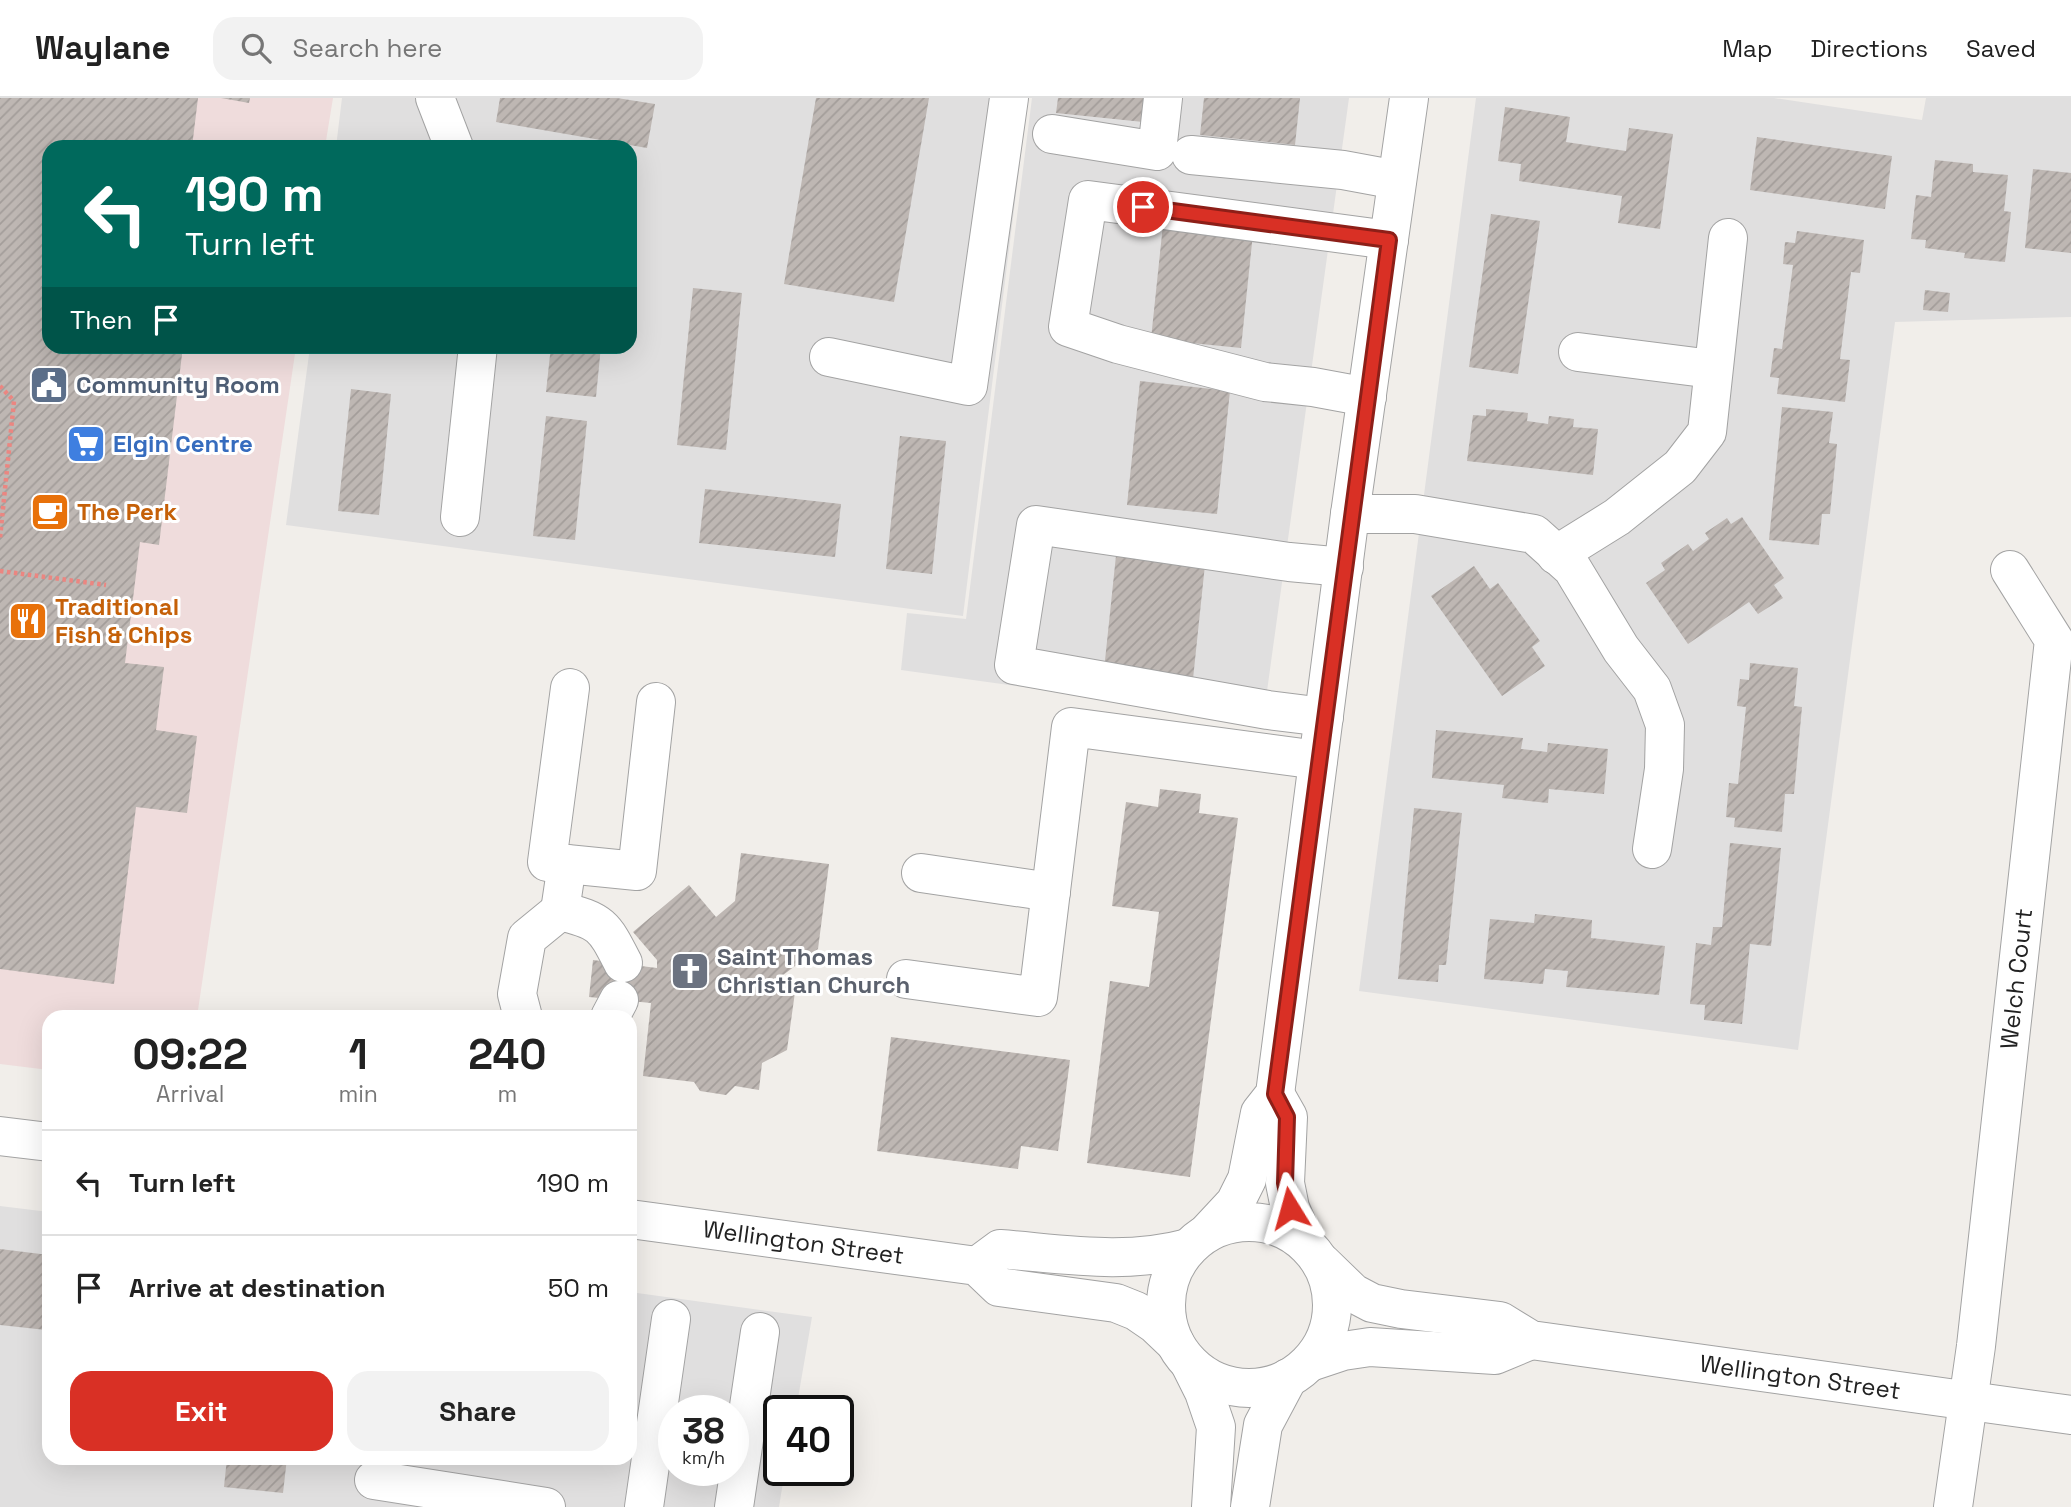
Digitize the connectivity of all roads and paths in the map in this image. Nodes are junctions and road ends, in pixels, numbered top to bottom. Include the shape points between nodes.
1 (435, 98) edge
2 (1009, 98) edge
3 (1163, 98) edge
4 (1409, 98) edge
5 (1052, 134) dead end
6 (451, 140) edge
7 (1191, 155) dead end
8 (1397, 180) junction
9 (1728, 238) dead end
10 (1389, 240) junction
11 (1578, 352) dead end
12 (477, 354) edge
13 (829, 357) dead end
14 (1712, 369) junction
15 (0, 386) edge
16 (1367, 397) junction
17 (1350, 514) junction
18 (460, 517) dead end
19 (0, 538) edge
20 (1556, 555) junction
21 (1344, 567) junction
22 (2010, 570) dead end
23 (0, 571) edge
24 (106, 585) dead end
25 (570, 688) dead end
26 (656, 702) dead end
27 (1324, 717) junction
28 (1318, 760) junction
29 (1652, 849) dead end
30 (567, 864) junction
31 (921, 873) dead end
32 (1051, 892) junction
33 (560, 911) junction
34 (906, 979) dead end
35 (617, 993) edge
36 (521, 1010) edge
37 (1275, 1094) junction
38 (0, 1136) edge
39 (42, 1141) edge
40 (637, 1220) edge
41 (1198, 1240) junction
42 (1314, 1253) junction
43 (977, 1266) junction
44 (671, 1319) dead end
45 (760, 1332) dead end
46 (1531, 1340) junction
47 (1182, 1354) junction
48 (1299, 1370) junction
49 (1968, 1400) junction
50 (2071, 1415) edge
51 (374, 1482) edge
52 (546, 1507) edge
53 (645, 1507) edge
54 (734, 1507) edge
55 (1211, 1507) edge
56 (1250, 1507) edge
57 (1953, 1507) edge

1 - 6 street
2 - 13 street via 968,386
3 - 5 street via 1157,151
4 - 8 street
7 - 8 street
8 - 10 street
9 - 14 street
10 - 16 street
10 - 16 street via 1088,200 1069,327 1265,382
11 - 14 street
12 - 18 street
14 - 20 street via 1707,432 1680,467 1617,517
15 - 19 path via 14,401
16 - 17 street
17 - 20 street via 1415,514 1534,534
17 - 21 street
20 - 29 street via 1572,568 1621,649 1652,689 1665,725 1664,769
21 - 27 street
21 - 27 street via 1036,525 1014,665
22 - 49 street, Welch Court via 2054,640
23 - 24 path
25 - 30 street via 547,862
26 - 30 street via 637,871
27 - 28 street
28 - 32 street via 1071,727
28 - 37 street
30 - 33 street
31 - 32 street
32 - 34 street via 1038,997
33 - 35 street via 590,919 608,934
33 - 36 street via 527,938 517,994
37 - 41 street via 1260,1113 1247,1179 1235,1203
37 - 42 street via 1287,1117 1285,1183 1290,1208
38 - 39 street
40 - 43 street, Wellington Street
41 - 42 street via 1231,1223 1256,1221 1282,1228
41 - 43 street via 1143,1258 1000,1249
41 - 47 street via 1174,1268 1167,1291 1166,1318
42 - 46 street, Wellington Street via 1353,1293 1372,1303 1500,1321
42 - 48 street via 1331,1289 1332,1316 1325,1341
43 - 47 street via 999,1287 1126,1307 1155,1324
44 - 53 street
45 - 54 street
46 - 48 street via 1495,1355 1370,1347 1343,1351
46 - 49 street, Wellington Street
47 - 48 street via 1212,1380 1237,1387 1263,1387
47 - 55 street via 1204,1392 1216,1427
48 - 56 street via 1263,1425
49 - 50 street, Wellington Street
49 - 57 street, Welch Court
51 - 52 street

